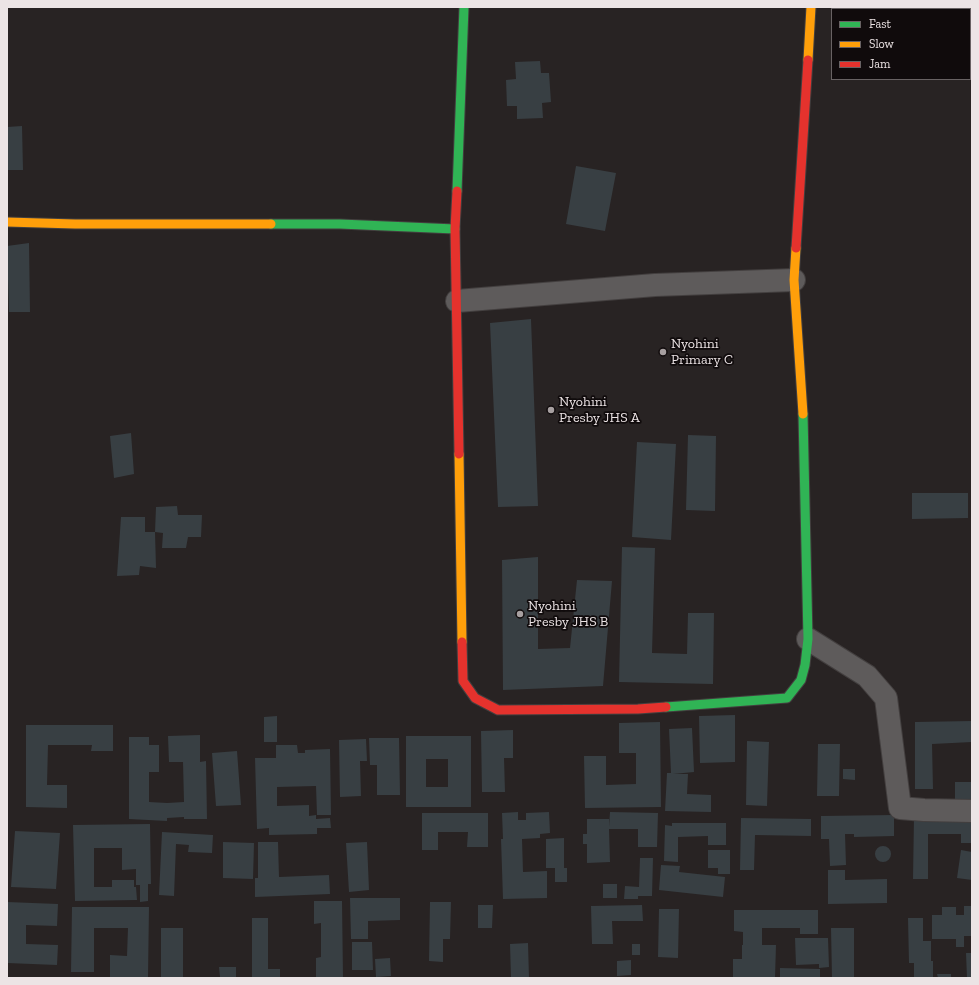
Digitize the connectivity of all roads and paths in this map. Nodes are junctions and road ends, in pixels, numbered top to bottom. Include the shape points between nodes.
1 (464, 7) edge
2 (811, 7) edge
3 (7, 222) edge
4 (455, 229) junction
5 (794, 280) junction
6 (457, 301) junction
7 (808, 639) junction
8 (972, 811) edge

1 - 4 street
2 - 5 street
3 - 4 street via 340,224
4 - 6 street
5 - 6 street via 655,285
5 - 7 street via 804,423
6 - 7 street via 463,681 475,698 498,710 638,709 787,698 802,680
7 - 8 street via 867,676 886,698 900,808

